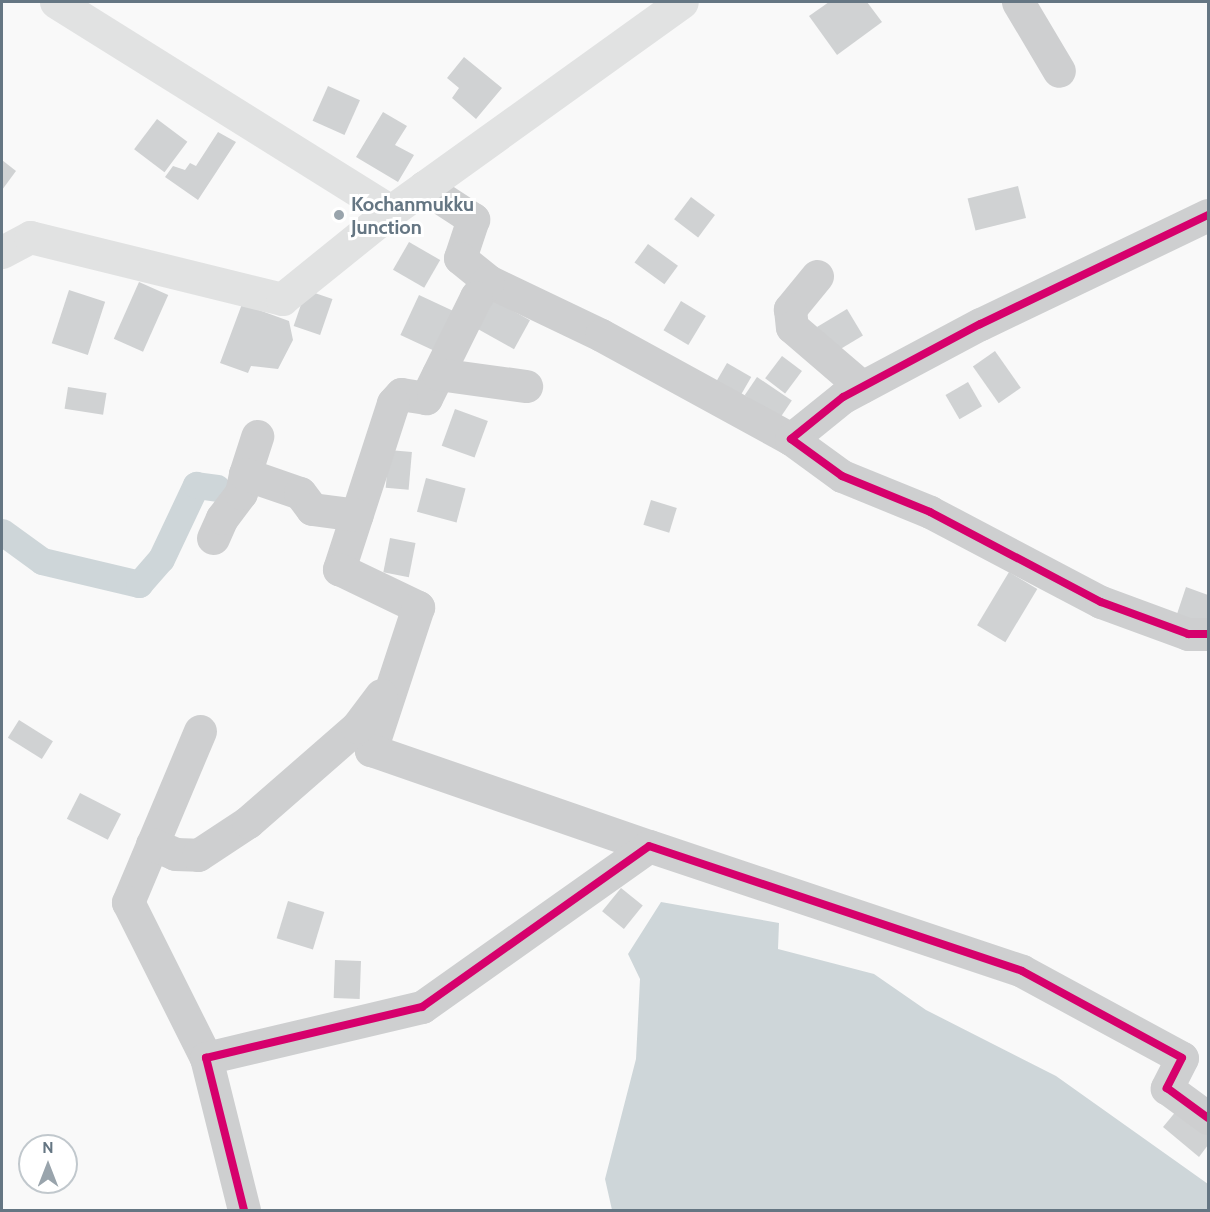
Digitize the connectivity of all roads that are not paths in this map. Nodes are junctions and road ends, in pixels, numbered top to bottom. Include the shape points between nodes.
1 (56, 2) edge
2 (682, 2) edge
3 (1018, 2) edge
4 (1059, 71) dead end
5 (424, 187) junction
6 (390, 211) junction
7 (1209, 215) edge
8 (2, 252) edge
9 (818, 276) dead end
10 (488, 281) junction
11 (438, 374) junction
12 (526, 386) dead end
13 (862, 387) junction
14 (257, 436) dead end
15 (791, 440) junction
16 (240, 487) junction
17 (357, 515) junction
18 (216, 533) dead end
19 (1209, 634) edge
20 (395, 676) junction
21 (200, 731) dead end
22 (152, 844) junction
23 (649, 846) junction
24 (206, 1058) junction
25 (1209, 1118) edge
26 (244, 1210) edge

1 - 6 main road
2 - 5 main road
3 - 4 street
5 - 6 main road
5 - 10 street via 473,219 460,258
6 - 8 main road via 282,299 30,237
7 - 13 street via 980,324
9 - 13 street via 790,309 792,327
10 - 11 street
10 - 15 street via 642,356
11 - 12 street
11 - 17 street via 426,398 401,394 393,403
13 - 15 street via 843,397
14 - 16 street
15 - 19 street via 842,476 930,512 1101,602 1188,634
16 - 17 street via 300,493 312,509
16 - 18 street
17 - 20 street via 339,569 418,607
20 - 22 street via 357,727 248,822 198,855 175,854
20 - 23 street via 371,750
21 - 22 street
22 - 24 street via 128,902
23 - 24 street via 422,1007
23 - 25 street via 1022,971 1182,1058 1167,1088
24 - 26 street

